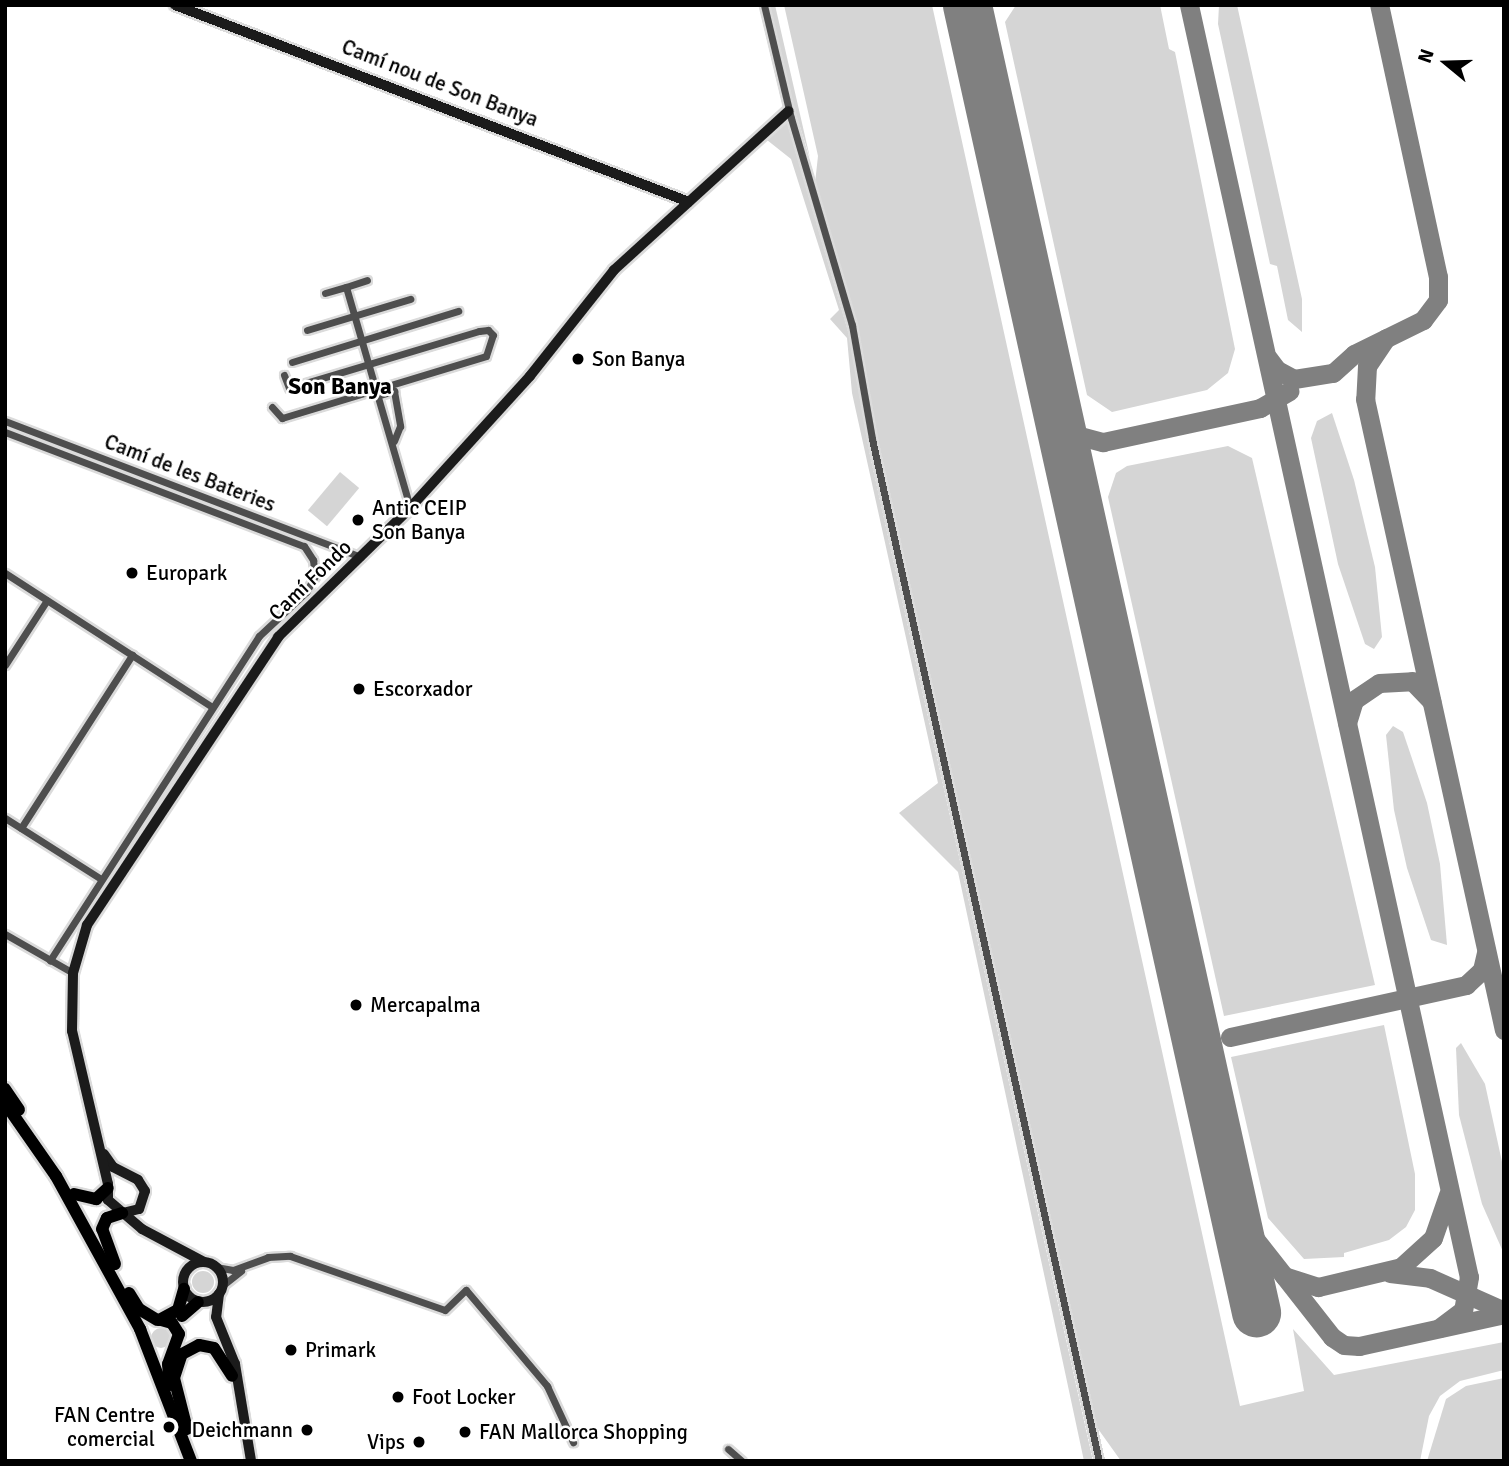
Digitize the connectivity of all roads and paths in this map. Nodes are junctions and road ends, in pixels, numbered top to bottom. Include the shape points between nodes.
1 (175, 5) edge
2 (764, 5) edge
3 (789, 111) junction
4 (689, 202) junction
5 (367, 280) dead end
6 (346, 287) junction
7 (325, 293) dead end
8 (410, 299) dead end
9 (458, 311) dead end
10 (355, 316) junction
11 (307, 330) dead end
12 (363, 340) junction
13 (292, 362) dead end
14 (370, 363) junction
15 (284, 375) dead end
16 (379, 391) junction
17 (272, 407) dead end
18 (5, 421) edge
19 (5, 432) edge
20 (394, 441) junction
21 (411, 508) junction
22 (362, 557) junction
23 (5, 573) edge
24 (47, 600) junction
25 (132, 655) junction
26 (5, 665) edge
27 (212, 707) junction
28 (5, 818) edge
29 (21, 828) junction
30 (101, 879) junction
31 (5, 934) edge
32 (50, 960) junction
33 (73, 973) junction
34 (5, 1089) edge
35 (6, 1107) edge
36 (100, 1146) junction
37 (49, 1159) junction
38 (132, 1177) junction
39 (108, 1188) junction
40 (74, 1194) junction
41 (142, 1204) junction
42 (122, 1213) junction
43 (153, 1233) junction
44 (173, 1246) junction
45 (110, 1255) junction
46 (204, 1262) junction
47 (253, 1264) junction
48 (216, 1267) junction
49 (183, 1284) junction
50 (221, 1290) junction
51 (198, 1302) junction
52 (159, 1320) junction
53 (179, 1334) junction
54 (143, 1339) junction
55 (151, 1353) junction
56 (173, 1353) junction
57 (232, 1376) junction
58 (239, 1394) junction
59 (187, 1429) junction
60 (573, 1443) dead end
61 (728, 1449) dead end
62 (191, 1461) edge
63 (198, 1461) edge
64 (251, 1461) edge
65 (742, 1461) edge
66 (1099, 1461) edge

1 - 4 street, Camí nou de Son Banya
2 - 3 street
3 - 4 street, Camí Fondo
3 - 66 street via 852,324 872,439
4 - 21 street, Camí Fondo via 614,270 530,376
5 - 6 street
6 - 7 street
6 - 10 street
8 - 10 street
9 - 12 street
10 - 11 street
10 - 12 street
12 - 13 street
12 - 14 street
14 - 15 street via 289,388
14 - 16 street
14 - 16 street via 479,331 493,335 486,356
16 - 17 street via 282,418
16 - 20 street
16 - 20 street via 394,391 400,426
18 - 22 street, Camí de les Bateries
19 - 27 street via 304,546 313,560 315,576 306,592 259,636
20 - 21 street
21 - 22 street, Camí Fondo
22 - 33 street, Camí Fondo via 278,637 87,925
23 - 24 street
24 - 25 street
24 - 26 street
25 - 27 street
25 - 29 street
27 - 30 street
28 - 29 street
29 - 30 street
30 - 32 street
31 - 32 street
32 - 33 street
33 - 36 street, Camí Fondo via 75,1052
34 - 37 highway
35 - 37 highway
36 - 38 street via 110,1165
36 - 39 street, Camí Fondo
37 - 40 highway
37 - 54 highway
38 - 39 street via 120,1177
38 - 41 street via 145,1191
39 - 40 highway via 96,1199
39 - 42 street via 109,1203
40 - 45 highway
41 - 42 street via 134,1212
41 - 43 street via 141,1217
42 - 43 street
42 - 45 highway via 103,1226
43 - 44 street
44 - 46 street
44 - 49 street via 183,1263
45 - 52 highway via 139,1309
46 - 48 street
46 - 49 street via 189,1267
47 - 48 street via 228,1271
47 - 50 street
47 - 60 street via 274,1256 296,1257 445,1310 467,1290 547,1386
48 - 50 street
49 - 51 street
49 - 52 highway via 178,1310
50 - 51 street
50 - 58 street via 216,1317 233,1357
51 - 53 highway via 185,1311
51 - 57 street via 224,1345
52 - 53 highway via 172,1324
52 - 54 highway via 147,1327
53 - 56 highway
54 - 55 highway
55 - 56 highway
55 - 62 highway
56 - 59 highway via 168,1378
57 - 58 street
57 - 59 highway via 214,1348 199,1345 182,1354 174,1378
58 - 64 street
59 - 63 highway
61 - 65 street

